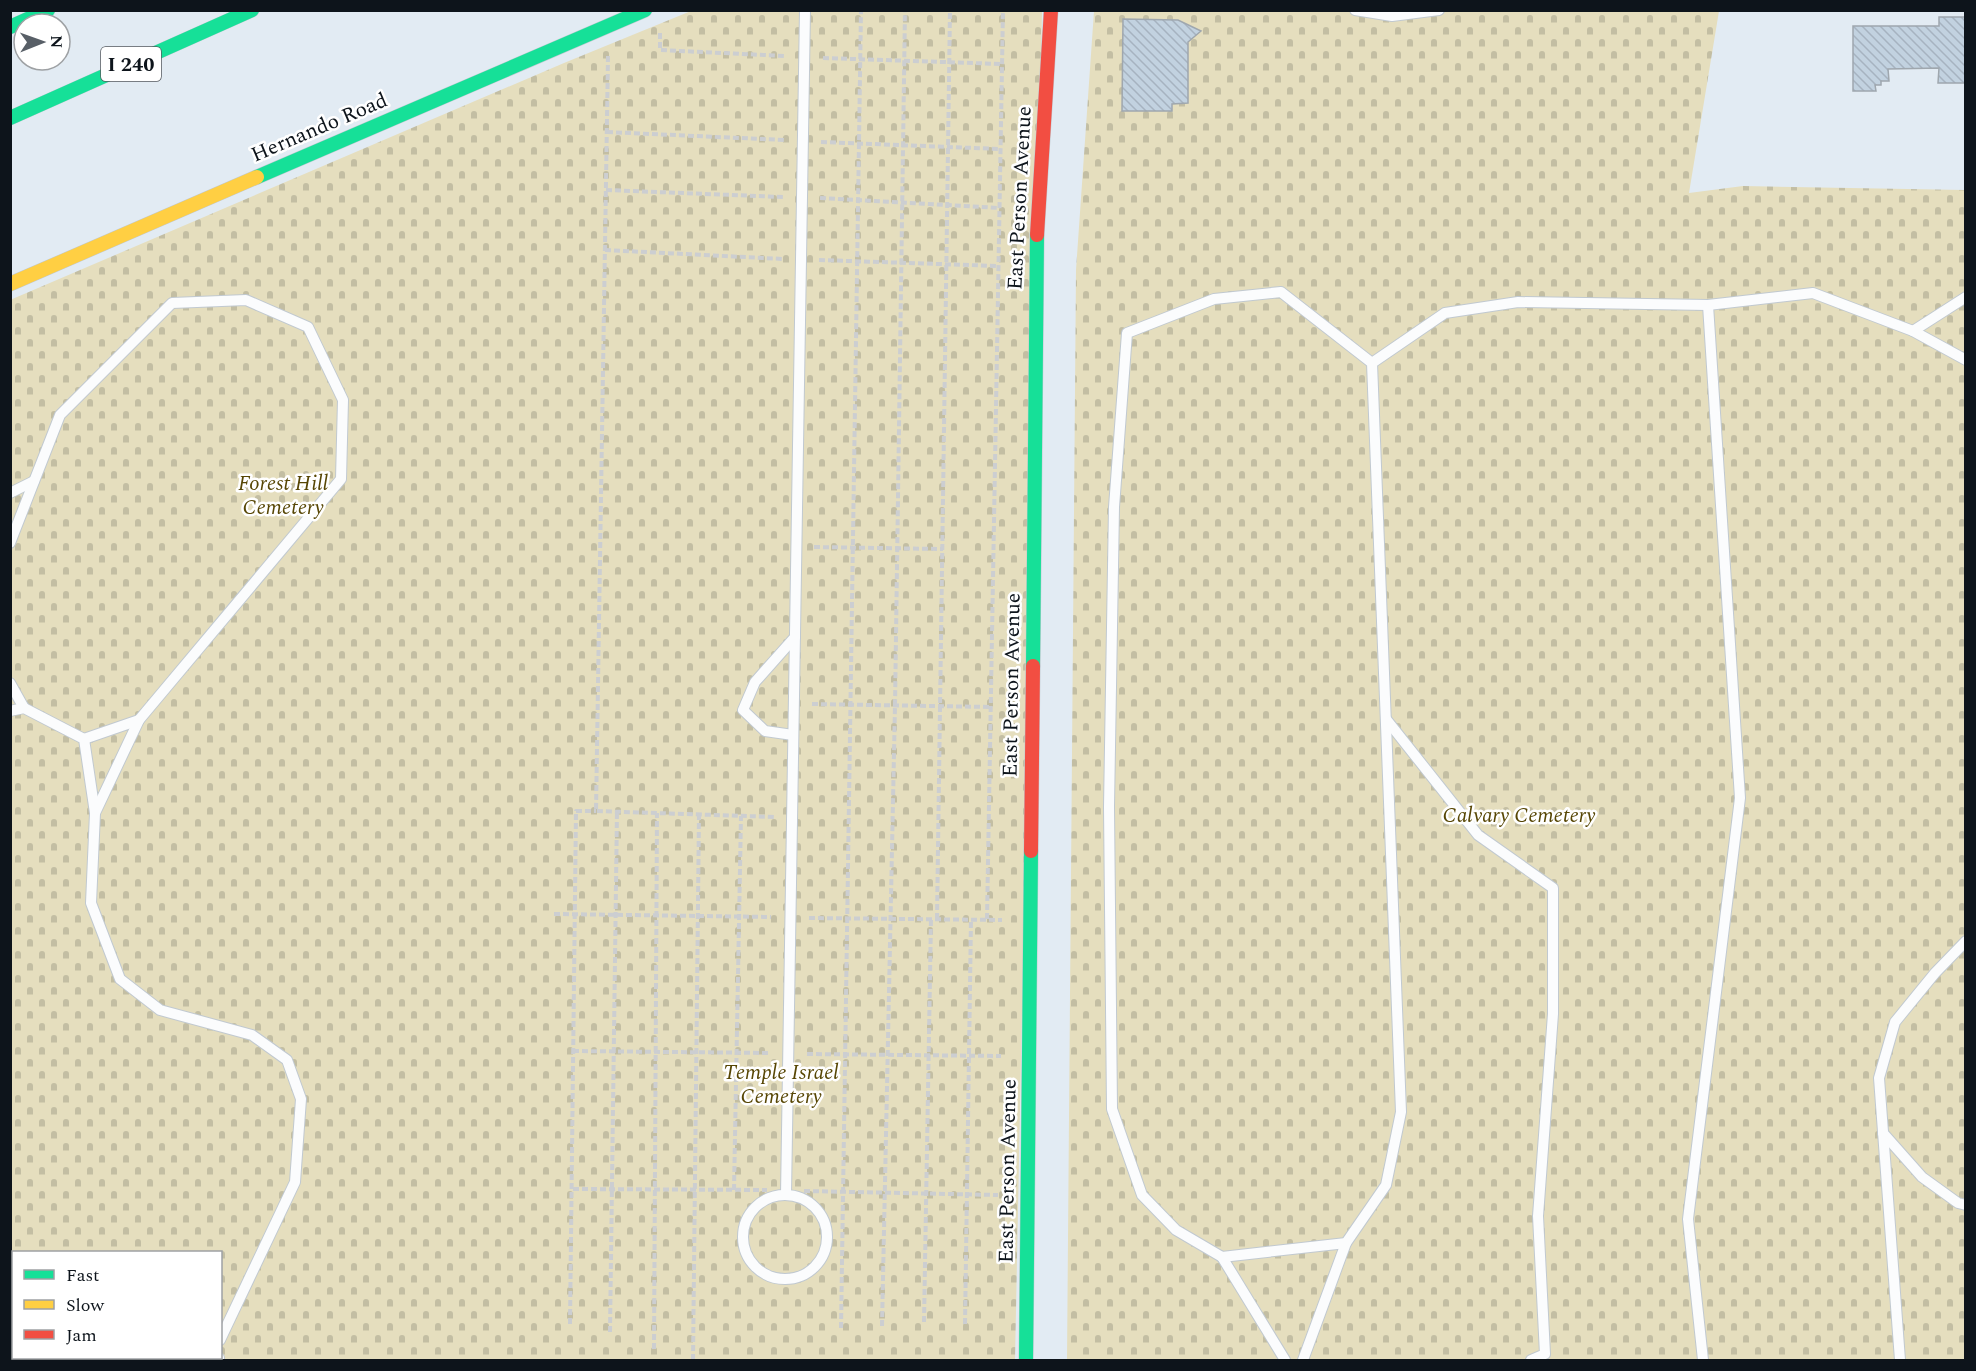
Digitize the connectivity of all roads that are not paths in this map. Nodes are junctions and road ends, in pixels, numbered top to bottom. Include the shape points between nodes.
1 (48, 10) edge
2 (252, 10) edge
3 (645, 10) edge
4 (805, 10) edge
5 (1051, 10) edge
6 (1355, 10) edge
7 (1439, 10) edge
8 (10, 27) edge
9 (10, 118) edge
10 (10, 284) edge
11 (1965, 297) edge
12 (1708, 305) junction
13 (1913, 331) junction
14 (1965, 360) edge
15 (1372, 363) junction
16 (34, 482) junction
17 (10, 493) edge
18 (10, 543) edge
19 (795, 637) junction
20 (10, 683) edge
21 (24, 708) junction
22 (10, 711) edge
23 (1386, 719) junction
24 (139, 720) junction
25 (794, 735) junction
26 (84, 739) junction
27 (95, 813) junction
28 (1965, 941) edge
29 (1883, 1133) junction
30 (786, 1193) junction
31 (1965, 1205) edge
32 (1346, 1243) junction
33 (1222, 1257) junction
34 (222, 1336) edge
35 (1026, 1360) edge
36 (1285, 1360) edge
37 (1303, 1360) edge
38 (1531, 1360) edge
39 (1703, 1360) edge
40 (1900, 1360) edge

1 - 8 main road
2 - 9 main road, I 240
3 - 10 main road, Hernando Road
4 - 19 lane
5 - 35 main road, East Person Avenue via 1037,214
6 - 7 lane via 1392,16
11 - 13 lane
12 - 13 lane via 1813,293
12 - 15 lane via 1518,302 1445,313
12 - 39 lane via 1740,798 1688,1220
13 - 14 lane
15 - 23 lane
15 - 33 lane via 1281,292 1214,299 1127,333 1113,519 1109,807 1112,1109 1142,1195 1176,1230
16 - 17 lane
16 - 18 lane
16 - 24 lane via 60,415 172,303 246,300 308,327 343,400 341,479
19 - 25 lane
19 - 25 lane via 755,681 743,710 765,731
20 - 21 lane
21 - 22 lane
21 - 26 lane
23 - 32 lane via 1401,1112 1386,1185
23 - 38 lane via 1478,835 1553,888 1553,1014 1538,1216 1545,1354
24 - 26 lane
24 - 27 lane
25 - 30 lane
26 - 27 lane
27 - 34 lane via 91,903 120,979 160,1010 252,1035 287,1060 302,1099 295,1182
28 - 29 lane via 1895,1022 1879,1078
29 - 31 lane via 1922,1177
29 - 40 lane
30 - 30 lane via 759,1204 749,1215 743,1239 753,1265 765,1274 785,1280 813,1269 827,1245 827,1230 813,1204
32 - 33 lane
32 - 37 lane
33 - 36 lane

